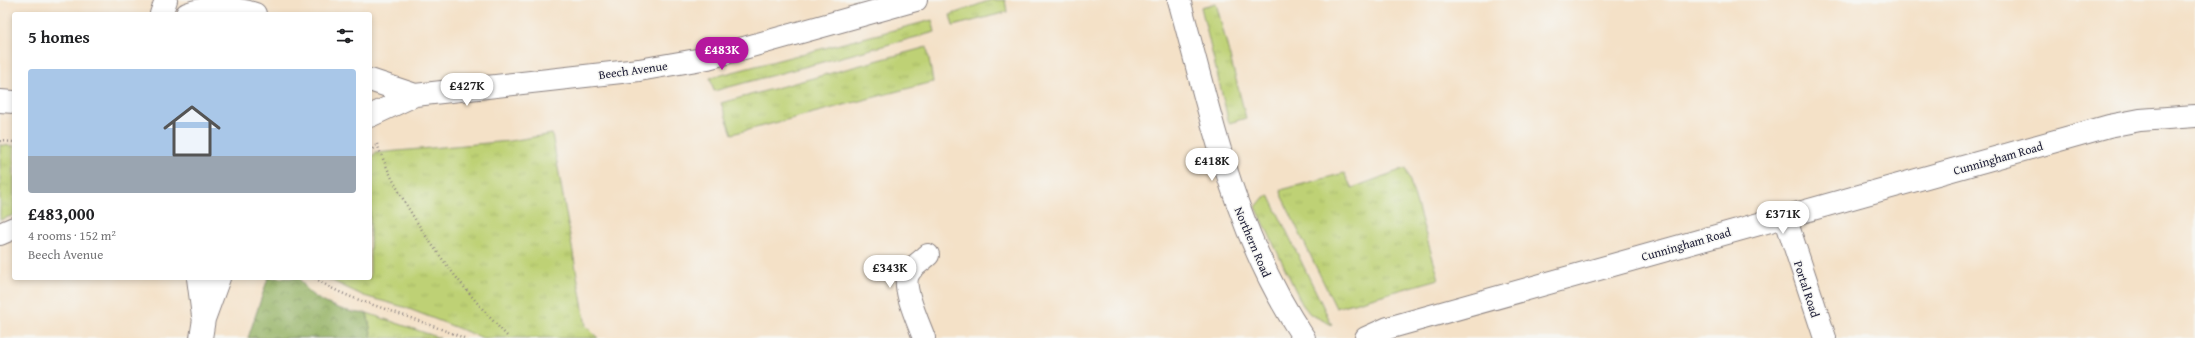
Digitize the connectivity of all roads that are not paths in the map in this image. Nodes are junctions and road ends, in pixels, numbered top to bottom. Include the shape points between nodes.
1 (166, 0) edge
2 (916, 0) edge
3 (1179, 0) edge
4 (251, 9) edge
5 (162, 12) edge
6 (198, 12) edge
7 (372, 81) edge
8 (415, 95) junction
9 (0, 101) edge
10 (12, 102) edge
11 (372, 115) edge
12 (2195, 116) edge
13 (1785, 217) junction
14 (12, 229) edge
15 (0, 234) edge
16 (928, 255) dead end
17 (198, 280) edge
18 (218, 280) edge
19 (202, 328) edge
20 (924, 338) edge
21 (1304, 338) edge
22 (1366, 338) edge
23 (1825, 338) edge

1 - 5 street
2 - 8 street, Beech Avenue via 708,58 631,71
3 - 21 street, Northern Road via 1206,104 1243,223 1271,283
4 - 6 street via 218,8
7 - 8 street, Beech Avenue
8 - 11 street, Beech Avenue
9 - 10 street
12 - 13 street, Cunningham Road via 2140,120 2109,126
13 - 22 street, Cunningham Road via 1388,328
13 - 23 street, Portal Road
14 - 15 street
16 - 20 street via 908,273 906,279
17 - 19 street
18 - 19 street

